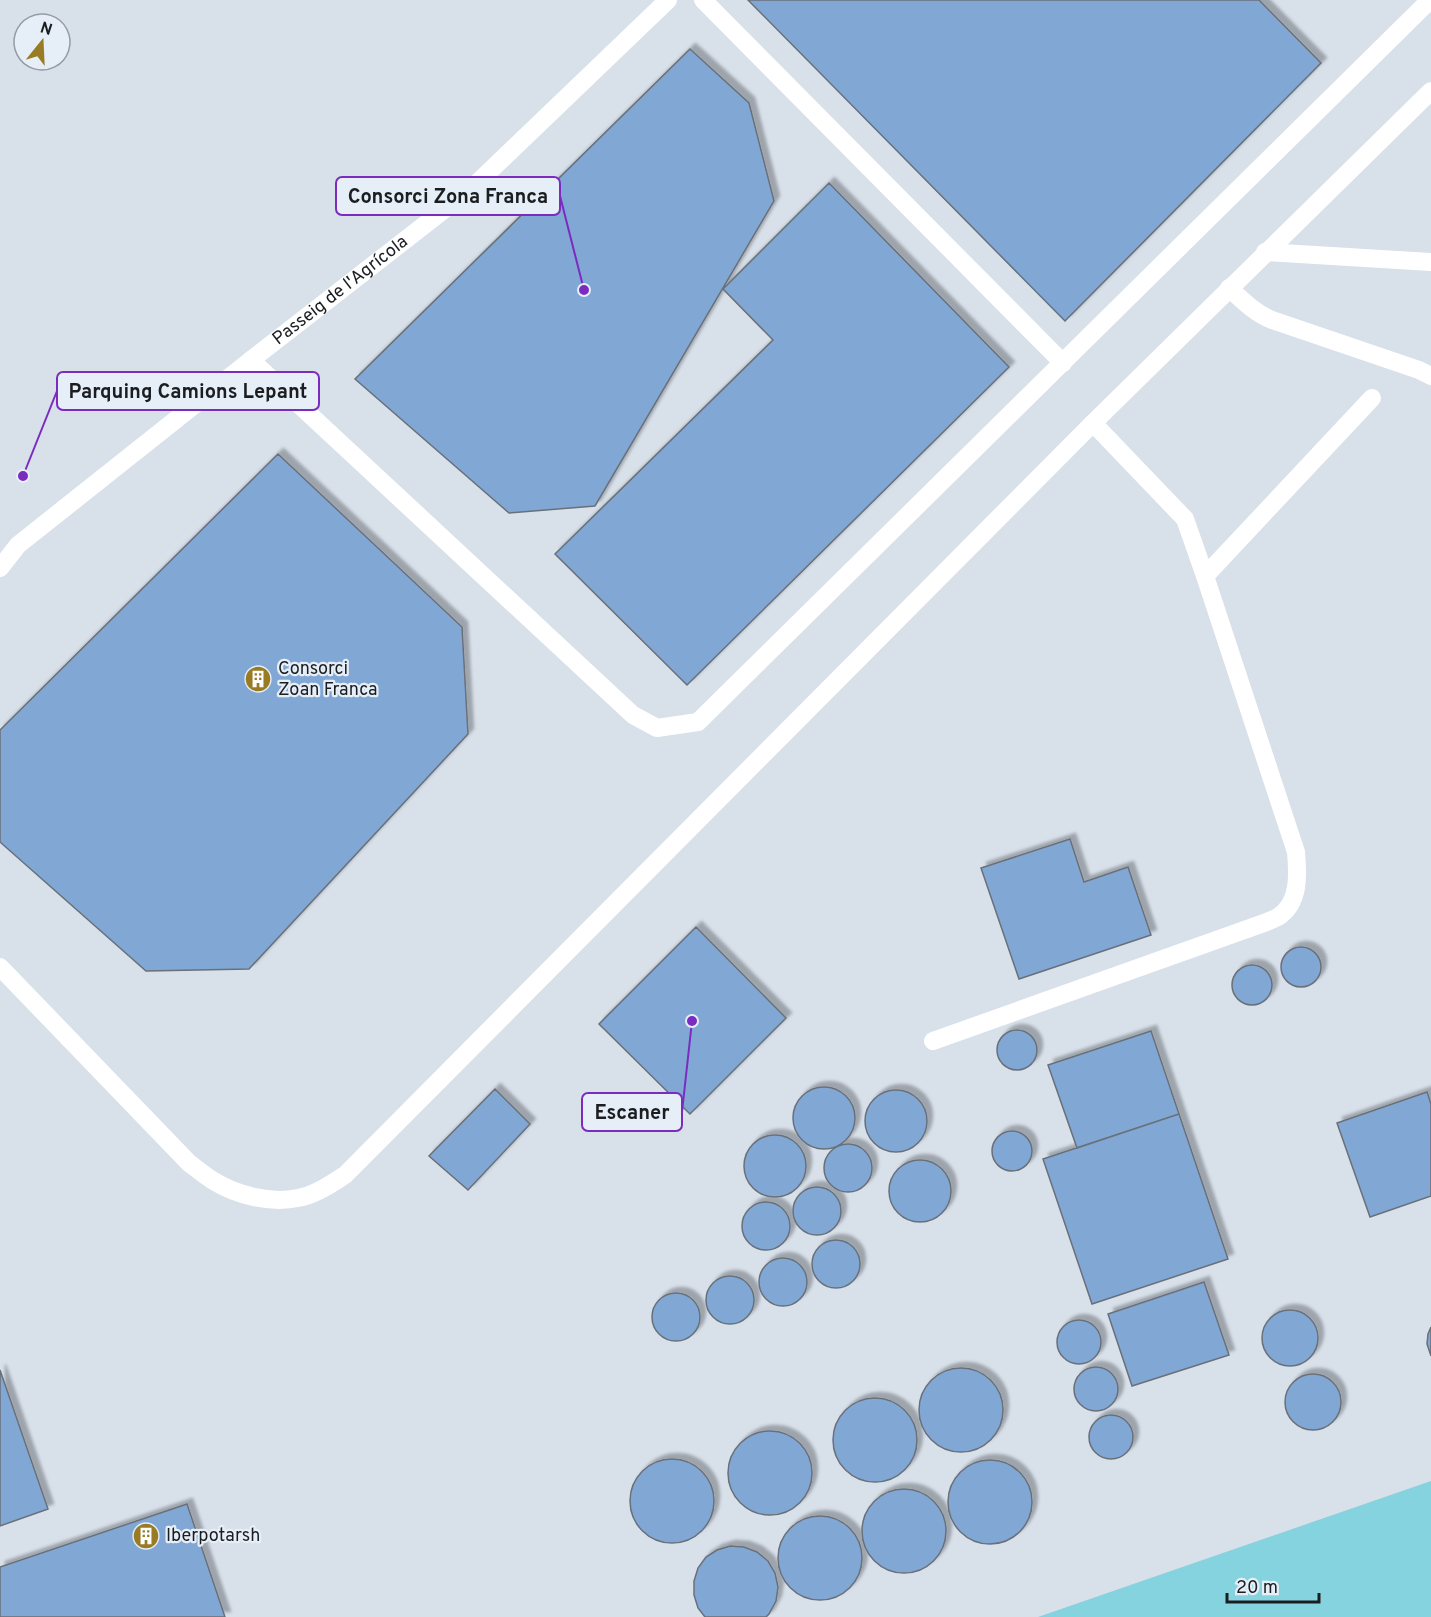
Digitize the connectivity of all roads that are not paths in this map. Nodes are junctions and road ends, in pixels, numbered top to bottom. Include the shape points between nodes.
1 (668, 0) edge
2 (703, 0) edge
3 (1430, 0) edge
4 (1431, 91) edge
5 (1265, 252) junction
6 (1431, 262) edge
7 (1229, 288) junction
8 (251, 360) junction
9 (1063, 363) junction
10 (1431, 376) edge
11 (1372, 398) dead end
12 (1093, 423) junction
13 (18, 545) junction
14 (0, 559) edge
15 (0, 568) edge
16 (1205, 576) junction
17 (0, 967) edge
18 (933, 1041) dead end

1 - 8 lane, Passeig de l'Agrícola via 472,188
2 - 9 lane
3 - 9 lane
4 - 5 lane
5 - 6 lane
5 - 7 lane
7 - 10 lane via 1259,315 1272,321
7 - 12 lane
8 - 9 lane via 633,715 657,728 698,722
8 - 13 lane, Passeig de l'Agrícola
11 - 16 lane
12 - 16 lane via 1185,519
12 - 17 lane via 345,1175 324,1188 298,1198 267,1200 238,1193 212,1180 189,1163
13 - 14 lane
13 - 15 lane, Passeig de l'Agrícola
16 - 18 lane via 1296,852 1297,881 1288,907 1264,922

